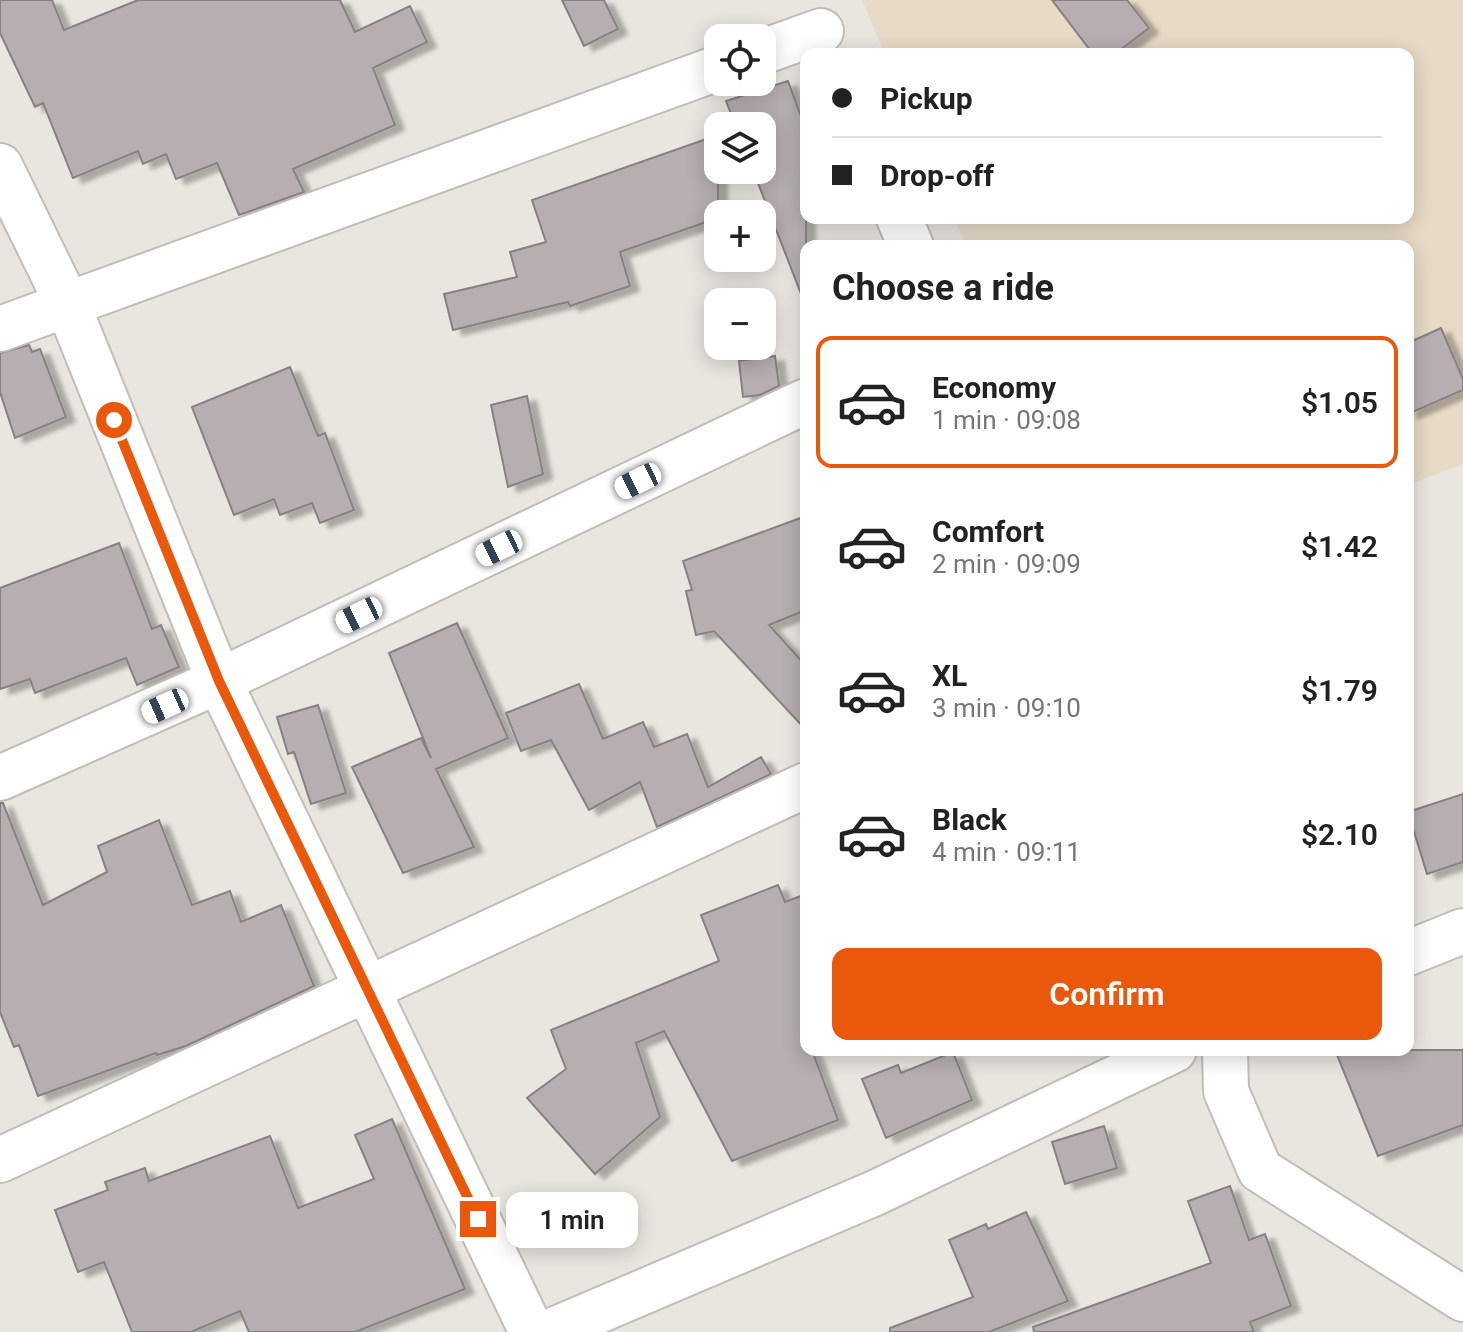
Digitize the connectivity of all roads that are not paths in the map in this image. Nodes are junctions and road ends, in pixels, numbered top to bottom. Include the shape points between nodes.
1 (820, 28) edge
2 (776, 46) edge
3 (704, 73) edge
4 (0, 166) edge
5 (67, 303) junction
6 (0, 329) edge
7 (800, 404) edge
8 (219, 681) junction
9 (0, 778) edge
10 (800, 788) edge
11 (1463, 931) edge
12 (1414, 951) edge
13 (1161, 1056) edge
14 (1225, 1056) edge
15 (0, 1160) edge
16 (1463, 1299) edge
17 (532, 1332) edge
18 (549, 1332) edge

1 - 2 street
3 - 5 street
4 - 5 street
5 - 6 street
5 - 8 street
7 - 8 street
8 - 9 street
8 - 17 street
10 - 15 street
11 - 12 street
13 - 18 street via 875,1193
14 - 16 street via 1226,1091 1260,1170

